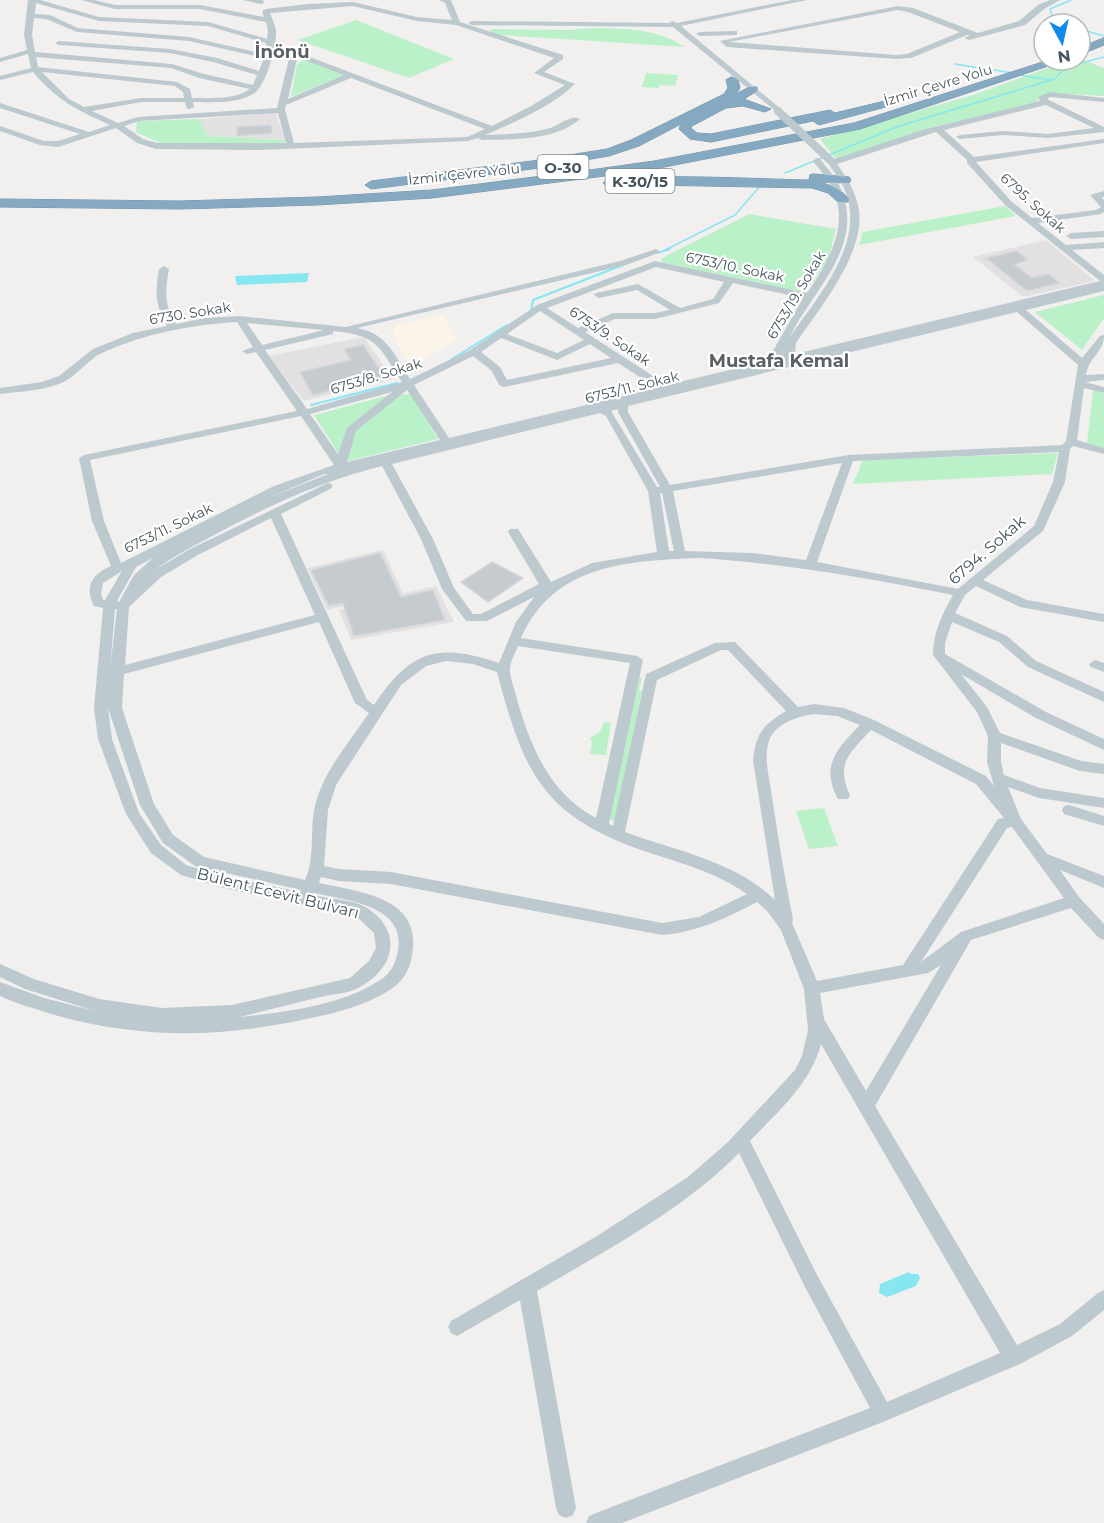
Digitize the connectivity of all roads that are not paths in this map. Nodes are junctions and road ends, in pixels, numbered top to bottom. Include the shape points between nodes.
1 (33, 0) edge
2 (86, 0) edge
3 (247, 0) edge
4 (343, 0) edge
5 (443, 0) edge
6 (450, 0) edge
7 (774, 0) edge
8 (803, 0) edge
9 (907, 0) edge
10 (1056, 0) edge
11 (260, 1) edge
12 (353, 4) junction
13 (897, 5) junction
14 (266, 11) junction
15 (733, 14) junction
16 (30, 16) junction
17 (268, 20) junction
18 (457, 23) junction
19 (667, 23) junction
20 (64, 25) junction
21 (626, 25) junction
22 (677, 25) junction
23 (967, 32) junction
24 (985, 32) junction
25 (700, 34) junction
26 (976, 35) junction
27 (270, 42) junction
28 (60, 43) junction
29 (688, 43) junction
30 (702, 46) junction
31 (32, 52) junction
32 (279, 53) dead end
33 (268, 55) junction
34 (62, 56) junction
35 (922, 57) dead end
36 (1032, 57) edge
37 (0, 60) edge
38 (35, 69) junction
39 (1032, 70) edge
40 (261, 74) junction
41 (350, 75) junction
42 (0, 78) edge
43 (732, 80) junction
44 (256, 88) junction
45 (748, 91) junction
46 (728, 96) junction
47 (903, 99) junction
48 (189, 100) junction
49 (1104, 100) edge
50 (1047, 102) junction
51 (0, 105) edge
52 (281, 107) junction
53 (719, 107) junction
54 (83, 110) junction
55 (771, 111) junction
56 (190, 112) dead end
57 (576, 119) dead end
58 (118, 126) junction
59 (856, 126) junction
60 (0, 128) edge
61 (938, 129) junction
62 (494, 130) junction
63 (1104, 130) edge
64 (87, 134) junction
65 (960, 137) dead end
66 (468, 139) junction
67 (1104, 141) edge
68 (291, 146) junction
69 (972, 160) junction
70 (825, 162) junction
71 (837, 180) junction
72 (808, 181) junction
73 (353, 188) junction
74 (0, 192) edge
75 (432, 194) junction
76 (1104, 194) edge
77 (843, 200) junction
78 (0, 203) edge
79 (1104, 207) edge
80 (1029, 221) junction
81 (1104, 234) edge
82 (1071, 236) dead end
83 (1104, 245) edge
84 (1063, 248) junction
85 (656, 252) dead end
86 (655, 264) joint
87 (164, 269) dead end
88 (730, 280) junction
89 (1104, 281) edge
90 (1104, 288) edge
91 (599, 295) dead end
92 (810, 297) junction
93 (540, 308) junction
94 (1019, 309) junction
95 (679, 311) junction
96 (240, 319) junction
97 (173, 328) junction
98 (342, 329) junction
99 (579, 331) junction
100 (501, 334) junction
101 (795, 338) junction
102 (1104, 338) edge
103 (589, 341) junction
104 (258, 348) junction
105 (247, 351) dead end
106 (474, 352) junction
107 (816, 353) junction
108 (621, 359) junction
109 (788, 360) junction
110 (1083, 364) junction
111 (1104, 377) edge
112 (1081, 381) junction
113 (408, 384) junction
114 (664, 388) junction
115 (1104, 390) edge
116 (0, 391) edge
117 (623, 404) junction
118 (304, 410) junction
119 (602, 410) junction
120 (446, 441) junction
121 (1068, 445) junction
122 (1104, 451) edge
123 (849, 458) junction
124 (386, 463) junction
125 (344, 469) junction
126 (667, 490) junction
127 (654, 491) junction
128 (274, 512) junction
129 (514, 532) dead end
130 (663, 553) junction
131 (680, 553) junction
132 (132, 564) junction
133 (810, 564) junction
134 (117, 567) junction
135 (974, 581) junction
136 (548, 588) junction
137 (960, 593) junction
138 (116, 605) junction
139 (948, 615) junction
140 (322, 617) junction
141 (1104, 618) edge
142 (513, 641) junction
143 (939, 655) junction
144 (503, 669) junction
145 (111, 674) junction
146 (1104, 697) edge
147 (376, 712) junction
148 (795, 712) junction
149 (869, 723) junction
150 (995, 736) junction
151 (1104, 745) edge
152 (1104, 769) edge
153 (999, 778) junction
154 (843, 795) dead end
155 (1104, 802) edge
156 (1069, 810) dead end
157 (1015, 821) junction
158 (1104, 821) edge
159 (601, 827) junction
160 (618, 834) junction
161 (1043, 858) junction
162 (318, 870) junction
163 (1104, 882) edge
164 (307, 893) junction
165 (759, 894) junction
166 (1074, 901) junction
167 (788, 927) junction
168 (1104, 934) edge
169 (966, 936) junction
170 (0, 969) edge
171 (908, 970) junction
172 (0, 988) edge
173 (814, 988) junction
174 (817, 1022) junction
175 (866, 1106) junction
176 (741, 1140) junction
177 (527, 1286) junction
178 (1104, 1299) edge
179 (457, 1327) dead end
180 (1013, 1357) junction
181 (883, 1413) junction
182 (566, 1508) dead end
183 (596, 1523) edge

1 - 16 street
1 - 27 street via 99,19 208,24
2 - 17 street via 115,7 200,7
3 - 11 street
4 - 12 street
5 - 6 street
6 - 18 street
7 - 19 street
8 - 15 street
9 - 13 street
10 - 24 street via 1022,23
11 - 14 street
12 - 14 street
12 - 18 street via 417,19
13 - 24 street via 917,7
13 - 25 street via 880,3 723,35
14 - 17 street
15 - 22 street
15 - 25 street via 705,27
16 - 20 street via 47,17
16 - 31 street via 28,35
17 - 27 street via 272,30
18 - 19 street via 470,19
18 - 21 street
18 - 62 street via 560,57 538,73 571,84
19 - 21 street
19 - 22 street
19 - 29 street
20 - 28 street
20 - 33 street via 77,30 189,39
21 - 29 street via 656,29
22 - 30 street
23 - 23 street via 898,8 724,41 727,45 896,57 908,56
23 - 26 street
24 - 26 street
25 - 30 street
26 - 35 street
27 - 33 street
28 - 34 street
28 - 40 street via 170,51
29 - 43 street
30 - 45 street
31 - 34 street
31 - 37 street
31 - 38 street
32 - 33 street
33 - 40 street
34 - 44 street via 172,66
36 - 47 highway, İzmir Çevre Yolu / O-30
38 - 42 street
38 - 48 street via 177,84 187,91
38 - 54 street via 66,101
39 - 59 highway, İzmir Çevre Yolu / O-30
40 - 44 street
41 - 52 street
41 - 52 street via 292,55
41 - 62 street
43 - 45 street
43 - 46 highway via 734,88
44 - 48 street via 243,96
45 - 46 highway
45 - 53 highway
45 - 55 street
45 - 55 street
46 - 73 highway via 609,152
47 - 53 highway via 711,138 694,136 685,129 687,123
47 - 73 highway, İzmir Çevre Yolu / O-30 via 747,137 613,160
48 - 54 street via 141,100
48 - 56 street
49 - 50 street via 1049,94 1041,99
50 - 61 street
50 - 63 street
51 - 64 street
52 - 58 street via 138,119
52 - 68 street
53 - 55 highway via 744,102
54 - 58 street
55 - 70 street
57 - 66 street via 533,135
58 - 64 street
58 - 68 street via 140,141 156,146
59 - 72 highway via 730,159 722,167 734,177
59 - 75 highway, İzmir Çevre Yolu / O-30 via 654,165
60 - 64 street via 53,144
61 - 69 street
61 - 70 street
62 - 66 street
63 - 65 street via 1048,136 1003,133
66 - 68 street
67 - 69 street, 6795. Sokak
69 - 80 street, 6795. Sokak via 1001,196
70 - 71 street
70 - 71 street
70 - 72 highway via 822,172
71 - 72 highway
71 - 77 street
71 - 101 street via 852,195 852,239 842,267
72 - 75 highway, K-30/15 via 649,181
72 - 77 highway, K-30/15 via 832,190
73 - 74 highway, İzmir Çevre Yolu / O-30 via 174,194
75 - 78 highway, İzmir Çevre Yolu / O-30 via 180,206
76 - 79 street via 1094,195
77 - 92 street, 6753/19. Sokak via 842,237 834,260
79 - 80 street via 1098,212
80 - 84 street, 6795. Sokak
81 - 82 street
83 - 84 street
84 - 89 street, 6795. Sokak
85 - 98 street
86 - 88 street, 6753/10. Sokak
86 - 93 street, 6753/8. Sokak
87 - 97 street via 159,301
88 - 92 street, 6753/10. Sokak
88 - 95 street via 716,301
89 - 107 street, 6753/11. Sokak
90 - 94 street, 6753/11. Sokak
91 - 95 street via 638,287
92 - 109 street, 6753/19. Sokak via 792,323
93 - 99 street, 6753/9. Sokak
93 - 100 street, 6753/8. Sokak
94 - 109 street, 6753/11. Sokak
94 - 110 street
95 - 99 street via 655,316 613,316
96 - 97 street, 6730. Sokak
96 - 98 street, 6730. Sokak
96 - 104 street
97 - 116 street, 6730. Sokak via 136,335 97,351 63,378 44,385
98 - 104 street
98 - 113 street, 6730. Sokak via 378,339
99 - 103 street, 6753/9. Sokak
100 - 103 street via 557,357
100 - 106 street, 6753/8. Sokak
101 - 107 street via 802,351
101 - 109 street
102 - 110 street
103 - 108 street, 6753/9. Sokak
104 - 105 street
104 - 118 street
106 - 108 street via 496,369 504,384
106 - 113 street, 6753/8. Sokak
107 - 109 street, 6753/11. Sokak
108 - 114 street, 6753/9. Sokak
109 - 114 street, 6753/11. Sokak
109 - 117 street, 6753/11. Sokak
110 - 112 street, 6794. Sokak
111 - 112 street
112 - 115 street
112 - 121 street, 6794. Sokak
113 - 118 street, 6753/8. Sokak
113 - 120 street, 6730. Sokak
113 - 125 street via 351,430
114 - 120 street, 6753/11. Sokak
117 - 119 street, 6753/11. Sokak
117 - 126 street via 623,412
118 - 125 street
118 - 134 street, 6753/8. Sokak via 83,453 98,521
119 - 124 street, 6753/11. Sokak
119 - 127 street via 610,414
120 - 125 street, 6753/11. Sokak
121 - 122 street
121 - 123 street
121 - 135 street, 6794. Sokak via 1059,482 1039,528
123 - 126 street
123 - 133 street
124 - 125 street, 6753/11. Sokak
124 - 136 street via 427,539 448,589 470,618 483,618
125 - 128 street via 327,486
125 - 132 street, 6753/11. Sokak via 278,488
125 - 138 street, 6753/11. Sokak via 261,505 158,560
126 - 127 street
126 - 131 street
127 - 130 street
128 - 138 street via 194,552
128 - 140 street
129 - 136 street
130 - 131 street
130 - 136 street via 599,566
131 - 133 street
132 - 134 street, 6753/11. Sokak
132 - 138 street, Bülent Ecevit Bulvarı via 114,592
133 - 137 street
134 - 138 street, 6753/11. Sokak via 96,582 94,595 98,603
135 - 137 street, 6794. Sokak
135 - 141 street via 1024,604
136 - 142 street
137 - 139 street, 6794. Sokak
138 - 145 street, Bülent Ecevit Bulvarı
139 - 143 street, 6794. Sokak
139 - 146 street via 1003,639 1032,663
140 - 145 street
140 - 147 street via 362,703
142 - 144 street
142 - 159 street via 638,660
143 - 150 street via 982,710
143 - 151 street via 1041,715
144 - 147 street via 475,659 441,656 407,671
144 - 159 street via 518,730 544,780 570,809
145 - 164 street, Bülent Ecevit Bulvarı via 115,708 147,805 168,840 200,862
147 - 162 street via 329,784 321,810
148 - 149 street via 839,711
148 - 160 street via 731,645 719,646 651,677
148 - 167 street via 767,732 760,760
149 - 154 street via 836,767
149 - 157 street via 981,780
150 - 152 street via 1080,766
150 - 153 street via 994,762
153 - 155 street via 1039,793
153 - 157 street
156 - 158 street
157 - 161 street
157 - 171 street via 1003,823
159 - 160 street
160 - 165 street via 722,871
161 - 163 street
161 - 166 street
162 - 164 street
162 - 165 street via 391,878 662,929 703,924
164 - 170 street, Bülent Ecevit Bulvarı via 360,911 382,930 384,946 378,962 354,982 232,1012 162,1015 99,1006 30,984
164 - 172 street, Bülent Ecevit Bulvarı via 370,900 394,912 404,924 408,940 400,972 377,993 319,1011 214,1027 161,1027 70,1013
165 - 167 street via 774,905
166 - 168 street
166 - 169 street
167 - 173 street
169 - 171 street via 928,967
169 - 175 street
171 - 173 street
173 - 174 street
174 - 175 street
174 - 176 street via 804,1069
175 - 180 street
176 - 177 street via 700,1178 618,1233
176 - 181 street
177 - 179 street
177 - 182 street
178 - 180 street via 1066,1330
180 - 181 street
181 - 183 street

